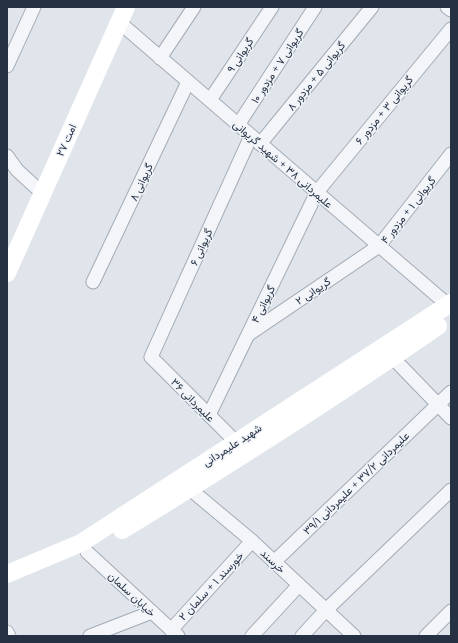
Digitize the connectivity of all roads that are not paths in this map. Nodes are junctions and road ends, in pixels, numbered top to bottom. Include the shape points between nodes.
1 (34, 7) edge
2 (194, 7) edge
3 (316, 7) edge
4 (372, 7) edge
5 (447, 7) edge
6 (271, 8) edge
7 (451, 10) edge
8 (122, 14) edge
9 (451, 29) edge
10 (160, 58) junction
11 (7, 66) edge
12 (188, 82) junction
13 (210, 100) junction
14 (238, 125) junction
15 (256, 140) junction
16 (451, 154) edge
17 (7, 156) edge
18 (317, 192) junction
19 (42, 193) junction
20 (379, 246) junction
21 (7, 273) edge
22 (93, 282) dead end
23 (450, 308) edge
24 (248, 335) junction
25 (388, 351) junction
26 (151, 357) joint
27 (451, 392) edge
28 (438, 404) junction
29 (209, 415) junction
30 (451, 418) edge
31 (240, 448) junction
32 (185, 484) junction
33 (451, 490) edge
34 (252, 541) junction
35 (84, 548) junction
36 (274, 562) junction
37 (7, 574) edge
38 (299, 584) junction
39 (7, 587) edge
40 (326, 610) junction
41 (451, 611) edge
42 (152, 612) junction
43 (7, 632) edge
44 (174, 633) edge
45 (9, 636) edge
46 (90, 636) edge
47 (252, 636) edge
48 (302, 636) edge
49 (354, 636) edge
50 (426, 636) edge

1 - 11 street
2 - 10 street
3 - 14 street, گریوانی ۷ + مزدور ۱۰
4 - 15 street, گریوانی ۵ + مزدور ۸
5 - 7 street
6 - 13 street, گریوانی ۹
8 - 10 street, علیمردانی ۳۸ + شهید گریوانی
8 - 19 street, امت ۲۷
9 - 18 street, گریوانی ۳ + مزدور ۶
10 - 12 street, علیمردانی ۳۸ + شهید گریوانی
12 - 13 street, علیمردانی ۳۸ + شهید گریوانی
12 - 22 street, گریوانی ۸
13 - 14 street, علیمردانی ۳۸ + شهید گریوانی
14 - 15 street, علیمردانی ۳۸ + شهید گریوانی
15 - 18 street, علیمردانی ۳۸ + شهید گریوانی
15 - 26 street, گریوانی ۶
16 - 20 street, گریوانی ۱ + مزدور ۴
17 - 19 street via 17,170
18 - 20 street, علیمردانی ۳۸ + شهید گریوانی
18 - 24 street, گریوانی ۴
19 - 21 street, امت ۲۷
20 - 23 street, علیمردانی ۳۸ + شهید گریوانی
20 - 24 street, گریوانی ۲
23 - 25 street, شهید علیمردانی
24 - 29 street, گریوانی ۴
25 - 28 street
25 - 31 street, شهید علیمردانی
26 - 29 street, علیمردانی ۳۶
27 - 28 street, علیمردانی ۳۷/۲ + علیمردانی ۳۹/۱
28 - 30 street
28 - 36 street, علیمردانی ۳۷/۲ + علیمردانی ۳۹/۱
29 - 31 street, علیمردانی ۳۶
31 - 32 street, شهید علیمردانی
32 - 34 street, خرسند
32 - 35 street, شهید علیمردانی
33 - 40 street
34 - 36 street, خرسند
34 - 44 street, خورسند ۱ + سلمان ۲
35 - 37 street, شهید علیمردانی
35 - 39 street, شهید علیمردانی
35 - 42 street, خیابان سلمان
36 - 38 street, خرسند
38 - 40 street, خرسند
38 - 47 street
40 - 48 street
40 - 49 street, خرسند
41 - 50 street
42 - 44 street, خیابان سلمان
42 - 46 street
43 - 45 street

